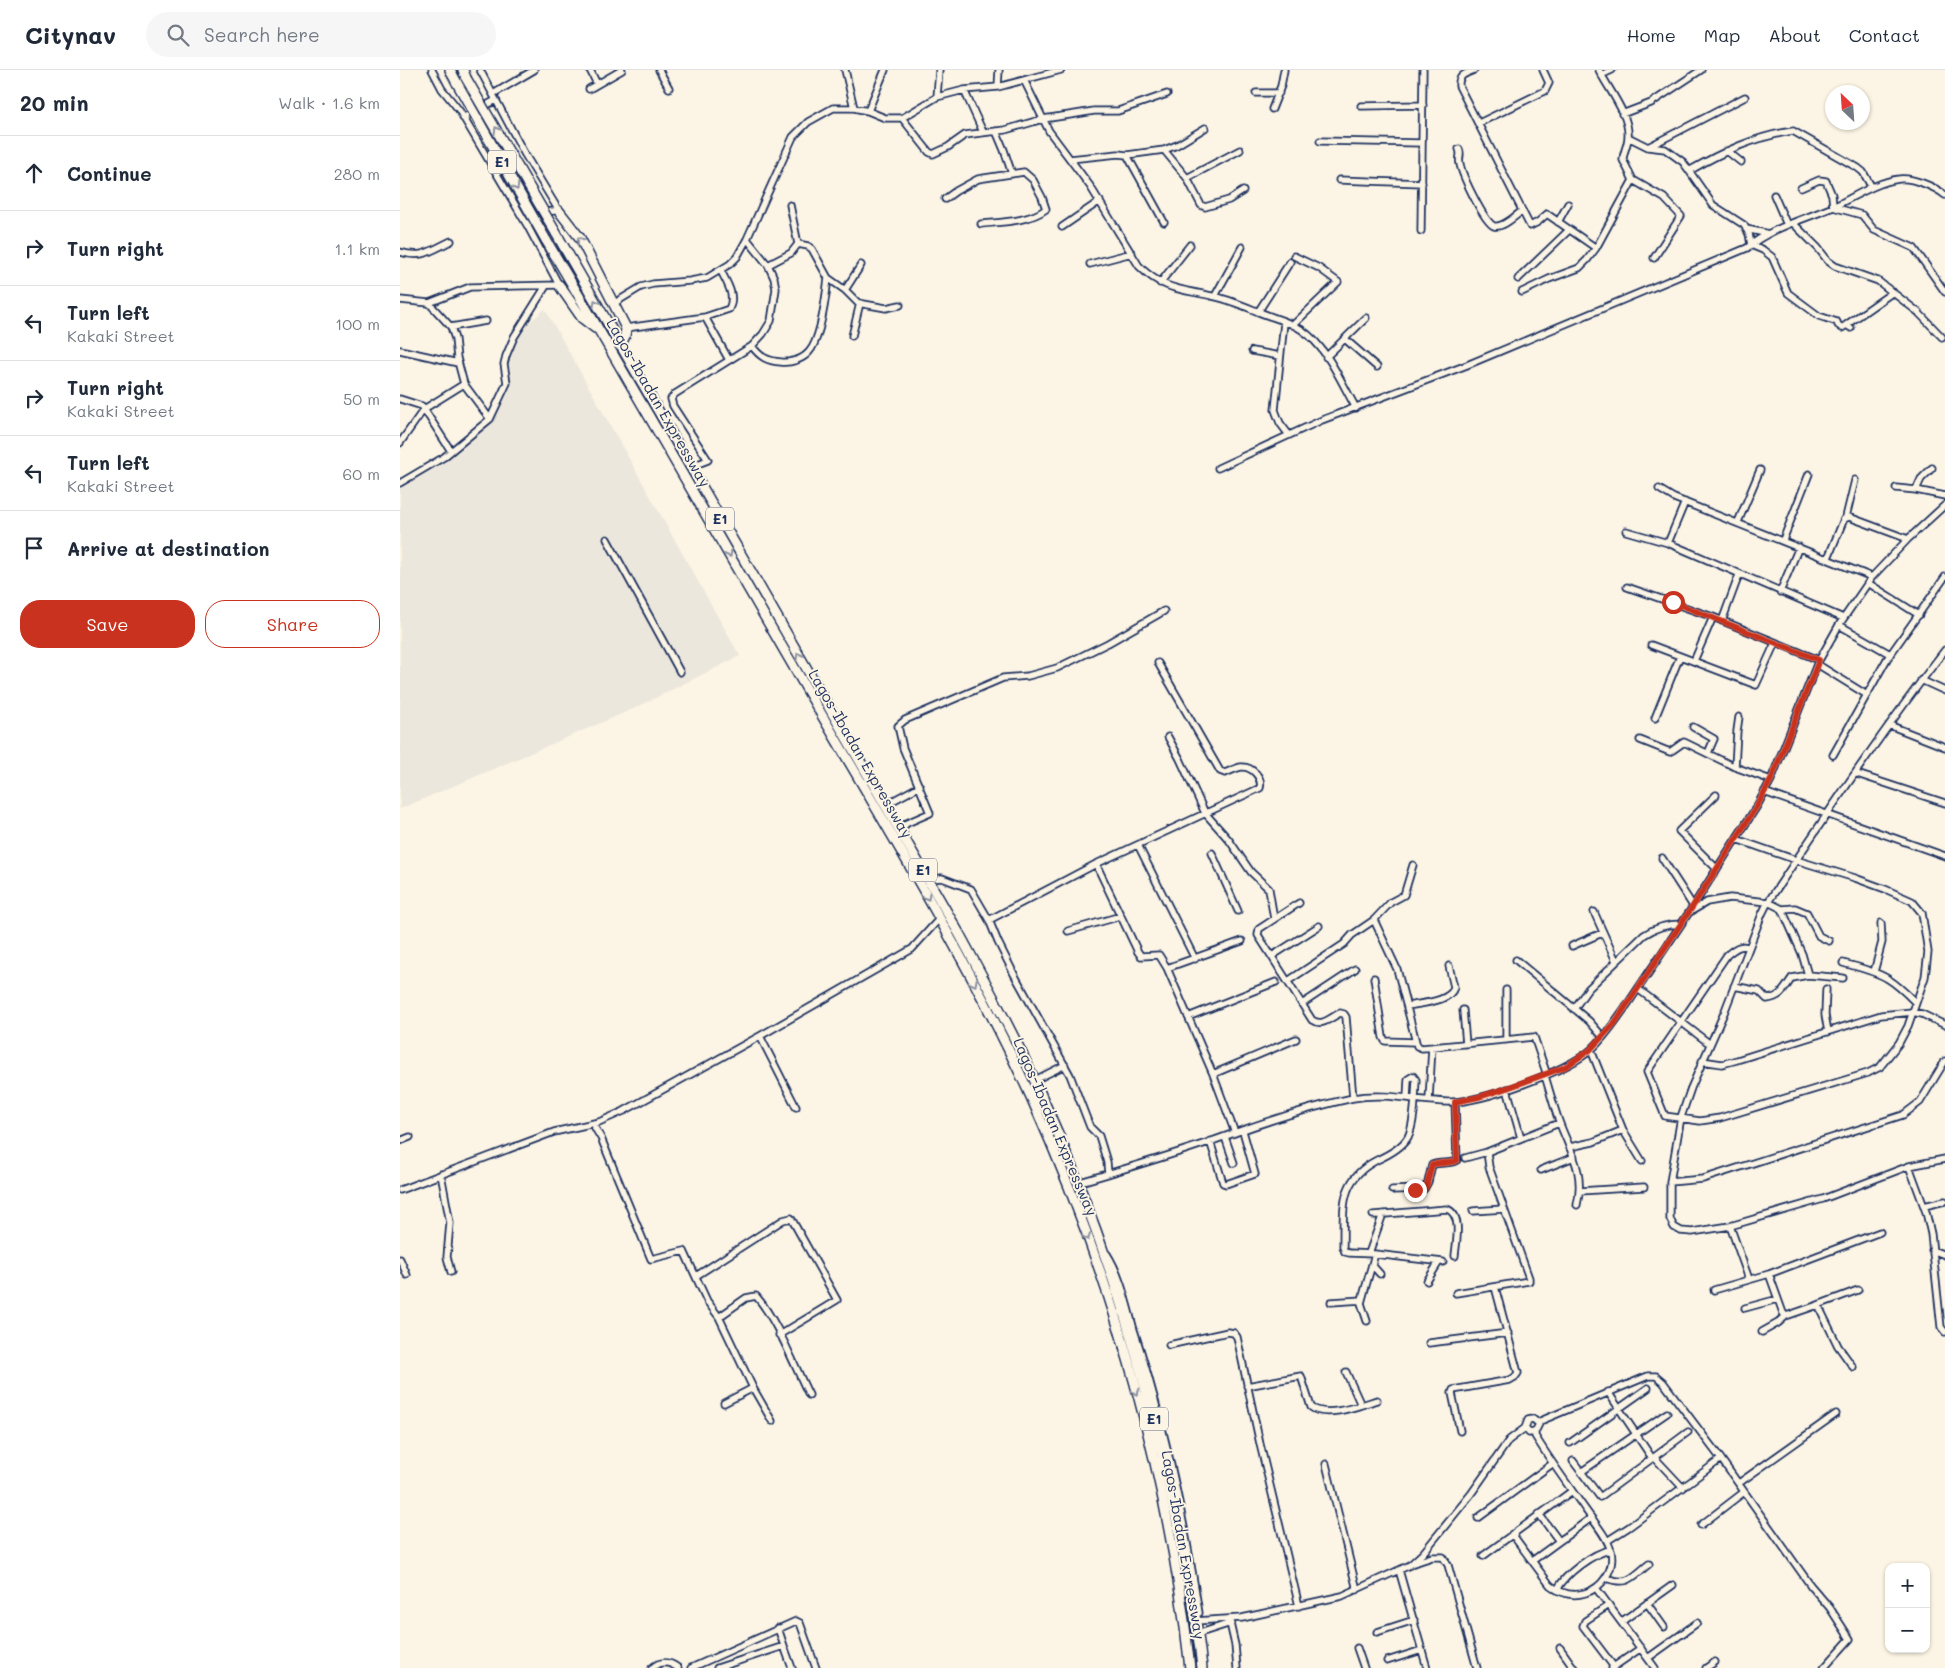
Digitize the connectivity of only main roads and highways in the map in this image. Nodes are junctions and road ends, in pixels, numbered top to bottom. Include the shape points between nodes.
1 (450, 70) edge
2 (465, 74) edge
3 (559, 211) road end
4 (559, 285) road end
5 (600, 331) junction
6 (620, 346) junction
7 (1190, 1668) edge
8 (1202, 1668) edge

1 -> 5 highway, Lagos-Ibadan Expressway / E1, bridge
6 -> 2 highway, Lagos-Ibadan Expressway / E1, bridge
6 -> 3 highway via 626,328 580,238
4 - 5 highway via 582,318
5 -> 7 highway, Lagos-Ibadan Expressway / E1 via 952,940 1029,1093 1070,1191 1125,1350 1167,1520
8 -> 6 highway, Lagos-Ibadan Expressway / E1 via 1198,1621 1140,1367 1078,1183 1035,1080 960,935

